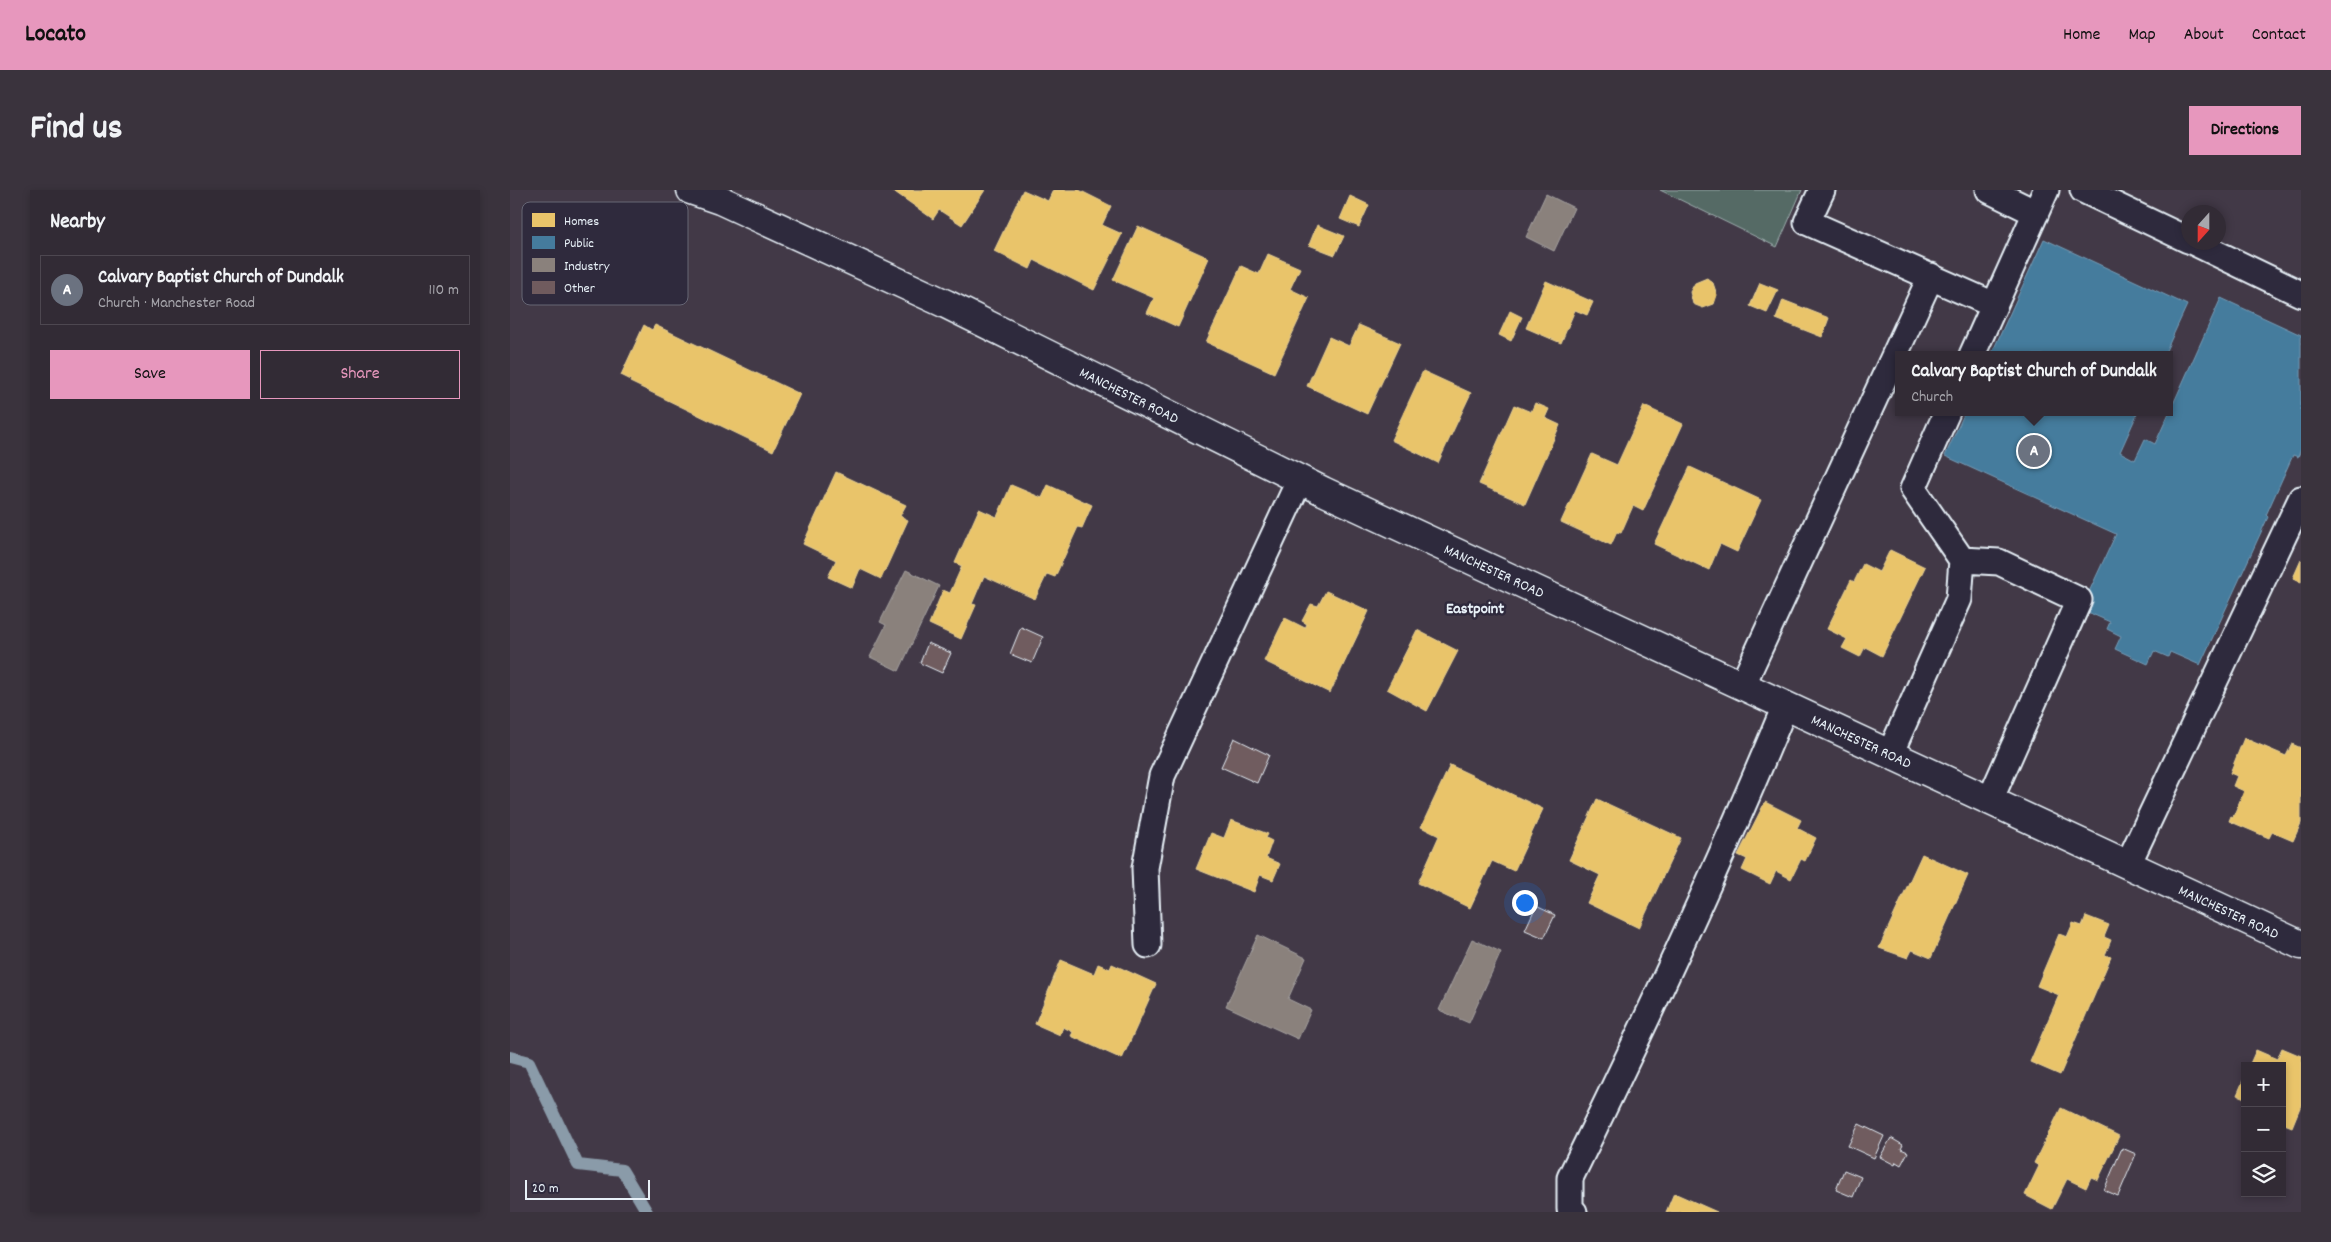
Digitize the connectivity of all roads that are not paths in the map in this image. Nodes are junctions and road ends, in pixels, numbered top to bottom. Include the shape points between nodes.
1 (691, 190) edge
2 (1822, 190) edge
3 (1989, 190) edge
4 (2046, 190) edge
5 (2083, 190) edge
6 (724, 195) edge
7 (2036, 213) junction
8 (2181, 237) edge
9 (2210, 250) edge
10 (1932, 276) junction
11 (2301, 294) edge
12 (1994, 305) junction
13 (1897, 351) edge
14 (1974, 351) edge
15 (1895, 356) edge
16 (1945, 416) edge
17 (1300, 479) junction
18 (2301, 499) edge
19 (1962, 560) junction
20 (1742, 686) junction
21 (1785, 706) junction
22 (1890, 754) junction
23 (1990, 800) junction
24 (2128, 864) junction
25 (2301, 944) edge
26 (1148, 945) dead end
27 (1574, 1212) edge

1 - 6 street, MANCHESTER ROAD
2 - 10 lane via 1807,222
3 - 7 lane
4 - 7 lane
5 - 8 lane
6 - 17 street, MANCHESTER ROAD
7 - 12 lane
9 - 11 lane
10 - 12 lane
10 - 13 lane
12 - 14 lane
15 - 20 lane
16 - 19 lane via 1914,488
17 - 20 street, MANCHESTER ROAD
17 - 26 lane via 1162,776 1144,868
18 - 24 lane
19 - 22 lane via 1959,599
19 - 23 lane via 1999,562 2079,600
20 - 21 street, MANCHESTER ROAD
21 - 22 street, MANCHESTER ROAD
21 - 27 lane via 1752,787 1570,1178 1570,1209
22 - 23 street, MANCHESTER ROAD
23 - 24 street, MANCHESTER ROAD
24 - 25 street, MANCHESTER ROAD

